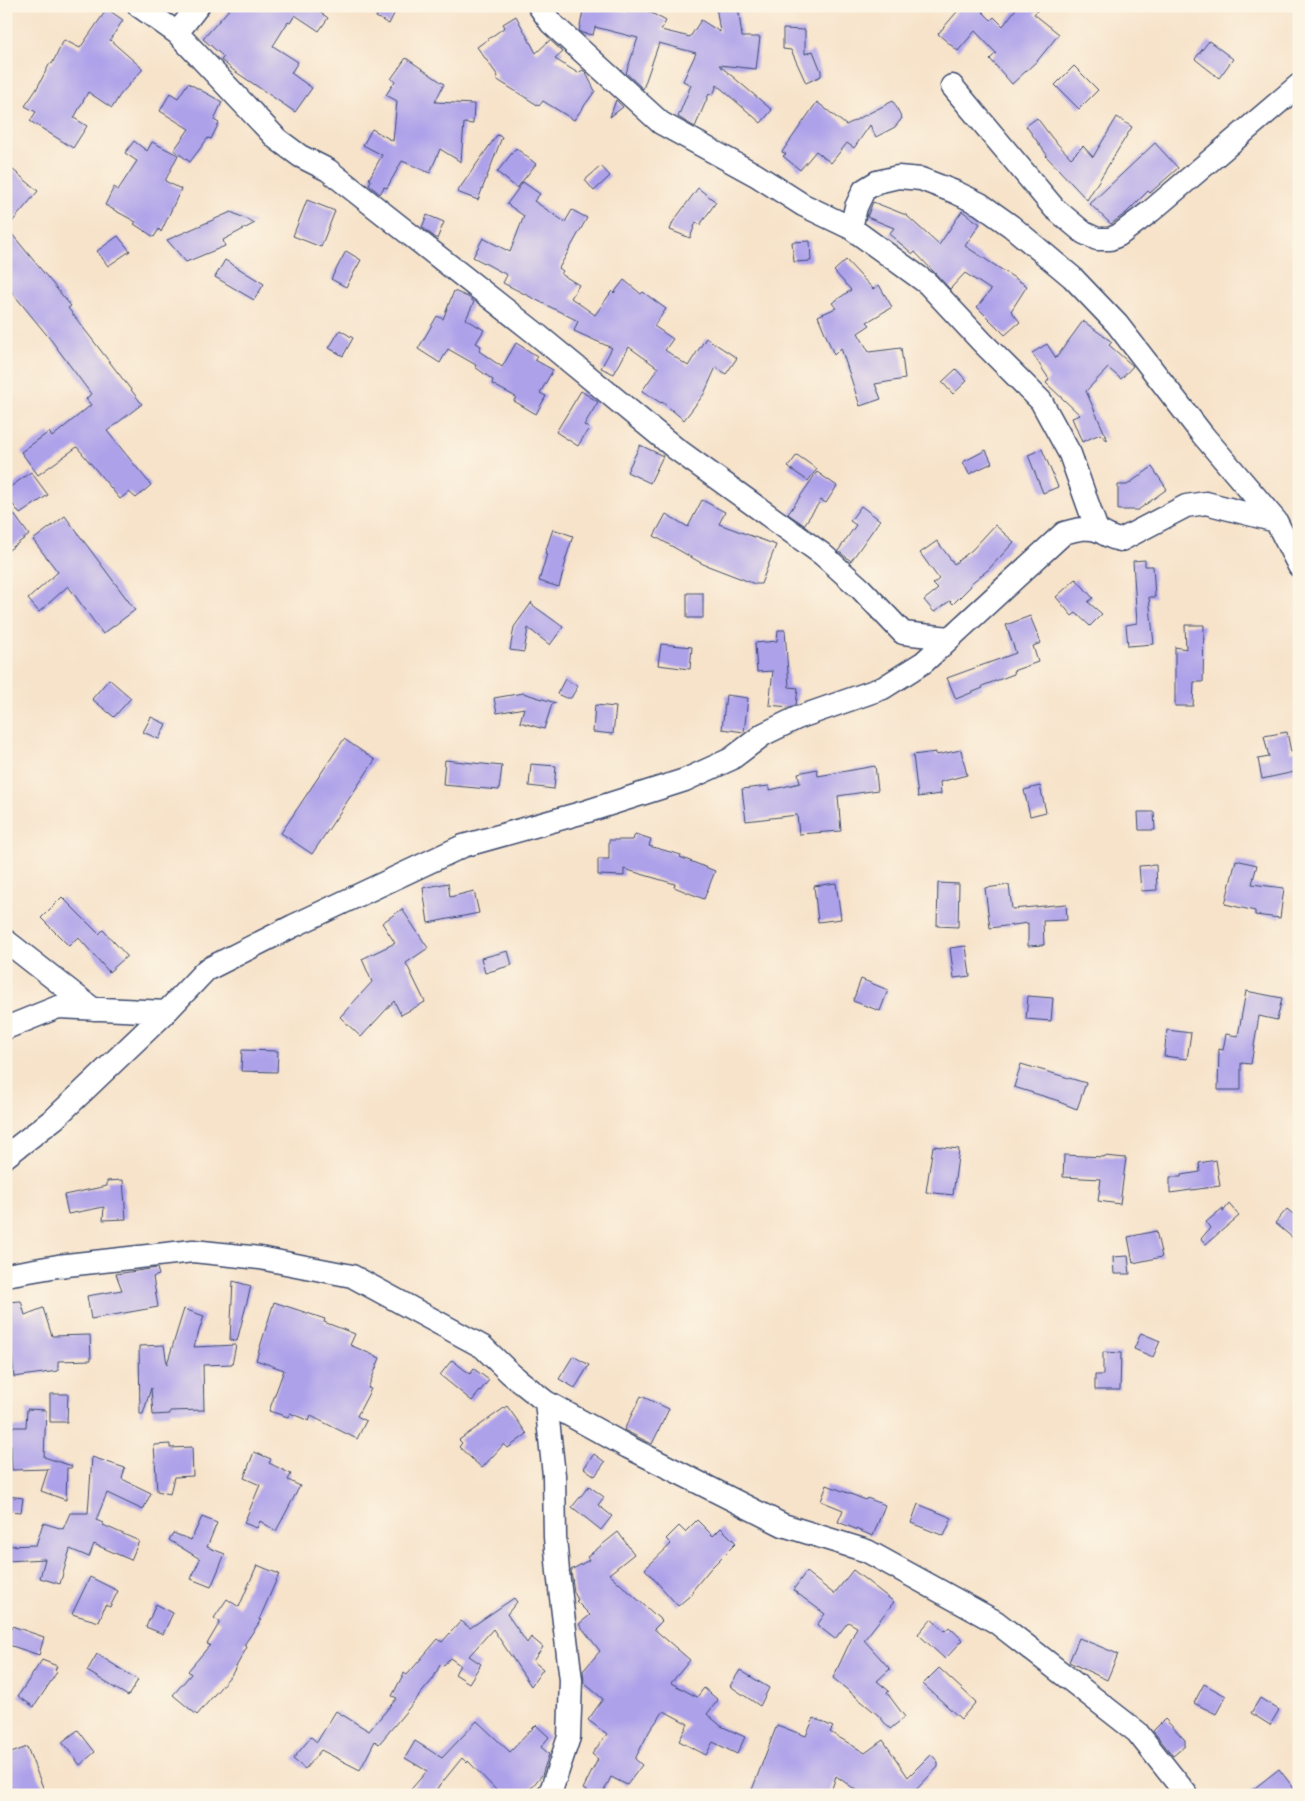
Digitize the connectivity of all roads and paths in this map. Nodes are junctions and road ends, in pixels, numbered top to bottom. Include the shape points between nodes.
1 (139, 6) edge
2 (198, 6) edge
3 (538, 6) edge
4 (177, 33) junction
5 (1299, 85) edge
6 (952, 86) dead end
7 (851, 228) junction
8 (1276, 521) junction
9 (1097, 530) junction
10 (1299, 566) edge
11 (949, 638) junction
12 (6, 941) edge
13 (93, 1009) junction
14 (166, 1012) junction
15 (6, 1028) edge
16 (6, 1156) edge
17 (6, 1275) edge
18 (546, 1402) junction
19 (548, 1795) edge
20 (1187, 1795) edge

1 - 4 street
2 - 4 street
3 - 7 street via 551,23 661,122 803,205
4 - 11 street via 277,139 300,156 328,170 675,448 822,554 903,633
5 - 6 street via 1151,211 1110,239 1084,233 1054,208
7 - 8 street via 864,190 877,182 898,177 921,179 980,204 1072,277 1117,324 1202,434
7 - 9 street via 927,283 1041,401 1070,454
8 - 9 street via 1206,503 1186,506 1121,540
8 - 10 street
9 - 11 street via 1081,528 1064,533
11 - 14 street via 924,662 883,688 797,718 764,734 731,759 685,780 462,846 293,926 206,970
12 - 13 street
13 - 14 street
13 - 15 street via 58,1007
14 - 16 street via 55,1118
17 - 18 street via 193,1250 260,1258 352,1276 484,1347
18 - 19 street via 554,1475 558,1572 571,1680 569,1737
18 - 20 street via 783,1525 867,1551 996,1622 1137,1732

